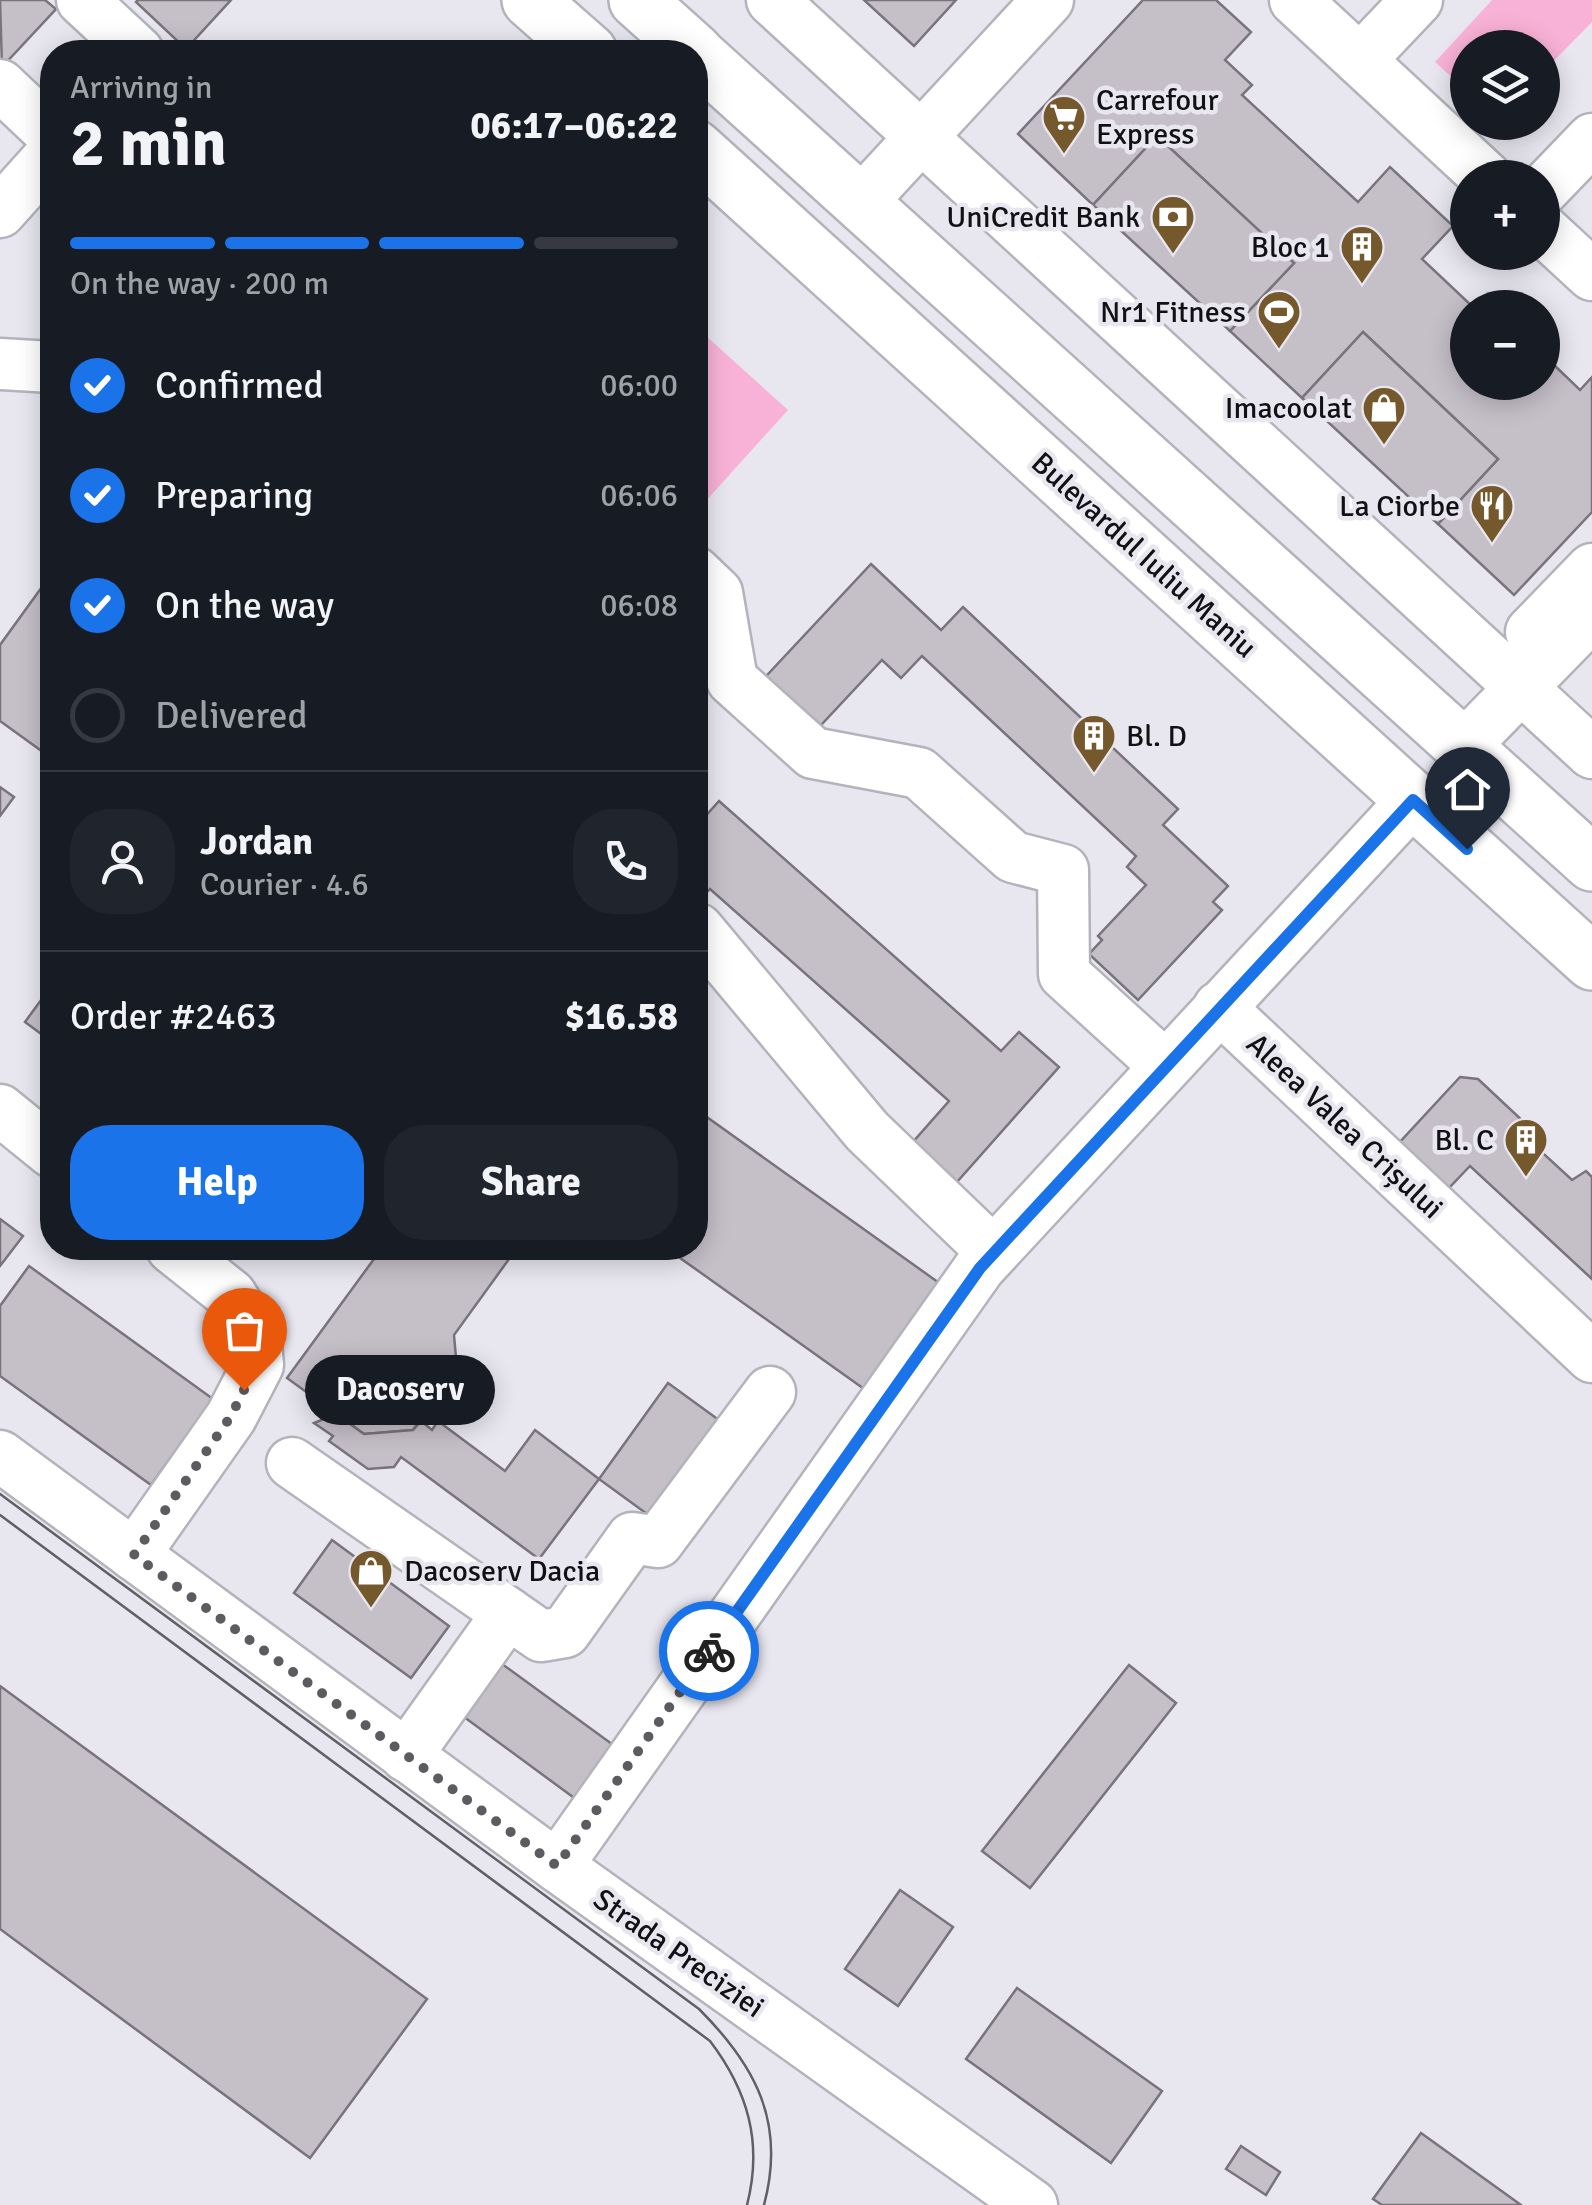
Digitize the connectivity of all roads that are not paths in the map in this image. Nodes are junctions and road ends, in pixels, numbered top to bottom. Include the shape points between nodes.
1 (82, 0) edge
2 (530, 0) edge
3 (637, 0) edge
4 (772, 0) edge
5 (1048, 0) edge
6 (1296, 0) edge
7 (1417, 0) edge
8 (125, 40) edge
9 (575, 40) edge
10 (681, 40) edge
11 (1360, 60) junction
12 (708, 65) edge
13 (0, 85) edge
14 (40, 123) edge
15 (920, 138) junction
16 (1592, 140) edge
17 (708, 160) edge
18 (1468, 160) edge
19 (40, 167) edge
20 (1560, 173) edge
21 (860, 203) junction
22 (0, 212) edge
23 (1560, 246) edge
24 (1592, 275) edge
25 (0, 364) edge
26 (40, 366) edge
27 (1592, 569) edge
28 (708, 584) edge
29 (1592, 614) edge
30 (1519, 689) junction
31 (1463, 748) junction
32 (1592, 754) edge
33 (1413, 800) junction
34 (1592, 864) edge
35 (708, 941) edge
36 (1592, 962) edge
37 (1218, 1007) junction
38 (1164, 1066) junction
39 (0, 1110) edge
40 (40, 1142) edge
41 (993, 1252) junction
42 (187, 1260) edge
43 (1592, 1357) edge
44 (770, 1392) dead end
45 (0, 1456) edge
46 (292, 1464) dead end
47 (134, 1555) junction
48 (508, 1613) junction
49 (406, 1756) junction
50 (557, 1866) junction
51 (923, 2128) junction
52 (1005, 2205) edge
53 (1032, 2205) edge

1 - 8 street
2 - 9 main road
3 - 10 main road
4 - 15 street
5 - 15 street
6 - 11 street
7 - 11 street
11 - 18 street
12 - 21 main road
13 - 14 street
15 - 21 street
15 - 30 street
16 - 20 street
17 - 33 main road, Bulevardul Iuliu Maniu
19 - 22 street
21 - 31 main road
23 - 24 street
25 - 26 street
27 - 30 street via 1526,637
28 - 38 street via 717,593 732,680 812,753 920,772 1013,857 1064,870 1064,974
29 - 30 street
30 - 31 street
30 - 32 street
31 - 34 main road
33 - 36 main road, Bulevardul Iuliu Maniu
33 - 37 street
35 - 41 street via 867,1130
37 - 38 street
37 - 43 street, Aleea Valea Crișului
38 - 41 street
39 - 40 street
41 - 50 street
42 - 47 street via 231,1295 255,1334 258,1365 231,1416
44 - 48 street via 658,1542 632,1538 565,1632 541,1636
45 - 47 street, Strada Preciziei
46 - 48 street
47 - 49 street, Strada Preciziei
48 - 49 street
49 - 50 street, Strada Preciziei
50 - 51 street, Strada Preciziei
51 - 52 street, Strada Preciziei
51 - 53 street, Strada Preciziei

